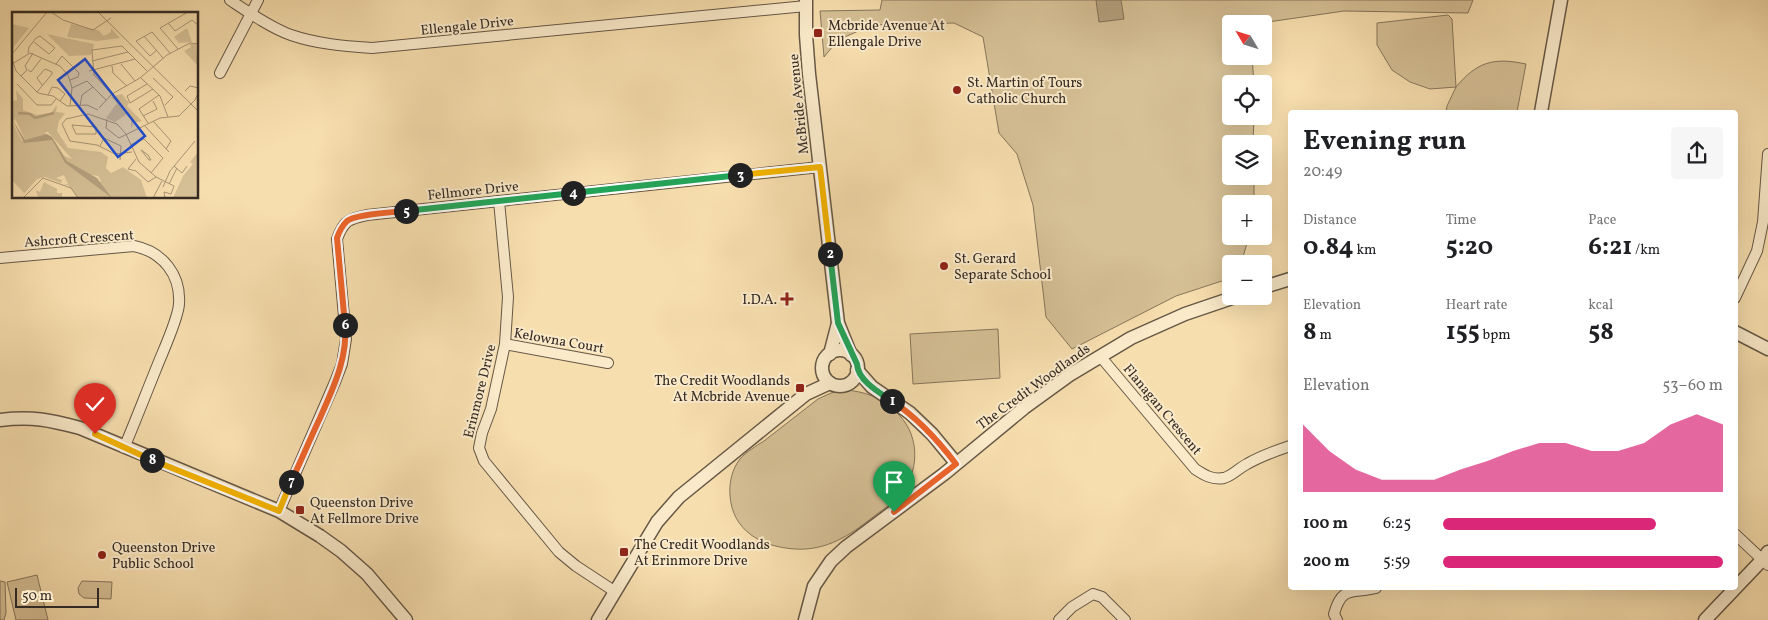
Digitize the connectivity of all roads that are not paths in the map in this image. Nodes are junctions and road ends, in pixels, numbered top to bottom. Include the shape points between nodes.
1 (230, 0) edge
2 (258, 0) edge
3 (1560, 0) edge
4 (806, 3) edge
5 (251, 13) junction
6 (220, 73) dead end
7 (1541, 110) edge
8 (1768, 154) edge
9 (820, 167) junction
10 (499, 201) junction
11 (0, 258) edge
12 (1288, 280) edge
13 (1272, 285) edge
14 (1738, 292) edge
15 (1222, 301) edge
16 (838, 323) junction
17 (1738, 334) edge
18 (505, 344) junction
19 (1768, 349) edge
20 (830, 354) junction
21 (851, 355) junction
22 (1100, 356) junction
23 (608, 363) dead end
24 (822, 368) junction
25 (858, 370) junction
26 (830, 383) junction
27 (847, 384) junction
28 (872, 387) junction
29 (806, 394) junction
30 (0, 420) edge
31 (1288, 447) edge
32 (124, 448) junction
33 (956, 464) junction
34 (279, 511) junction
35 (1738, 536) edge
36 (1766, 559) edge
37 (1738, 587) edge
38 (1357, 590) edge
39 (1735, 590) edge
40 (614, 591) junction
41 (406, 620) edge
42 (598, 620) edge
43 (805, 620) edge
44 (1059, 620) edge
45 (1126, 620) edge
46 (1337, 620) edge
47 (1705, 620) edge

1 - 5 street, Ellengale Drive
2 - 5 street
3 - 7 street
4 - 5 street, Ellengale Drive via 372,48 333,45 290,34
4 - 9 street, McBride Avenue via 807,46
5 - 6 street
8 - 14 street via 1763,222 1757,251
9 - 10 street, Fellmore Drive
9 - 16 street, McBride Avenue
10 - 18 street, Erinmore Drive via 508,297
10 - 34 street, Fellmore Drive via 367,215 348,220 341,229 337,238 346,339 342,364
11 - 32 street, Ashcroft Crescent via 134,246 146,248 157,255 173,273 178,283 179,306
12 - 13 street
15 - 22 street, The Credit Woodlands via 1131,338
16 - 20 street, McBride Avenue
16 - 21 street, McBride Avenue
17 - 19 street
18 - 23 street, Kelowna Court
18 - 40 street, Erinmore Drive via 479,448 484,461 559,552
20 - 21 street via 841,350
20 - 24 street
21 - 25 street
22 - 31 street, Flanagan Crescent via 1195,469 1205,476 1226,478 1245,464
22 - 33 street, The Credit Woodlands via 1024,408
24 - 26 street
24 - 29 street
25 - 27 street
25 - 28 street
26 - 27 street
26 - 29 street
27 - 28 street
28 - 33 street via 910,413
29 - 40 street via 679,497 657,522
30 - 32 street via 46,419 80,428
32 - 34 street
33 - 43 street, The Credit Woodlands via 831,561 814,586
34 - 41 street via 320,536 367,574
35 - 36 street
36 - 37 street
38 - 46 street via 1348,591 1338,602 1334,614
39 - 47 street
40 - 42 street
44 - 45 street via 1093,594 1102,597

